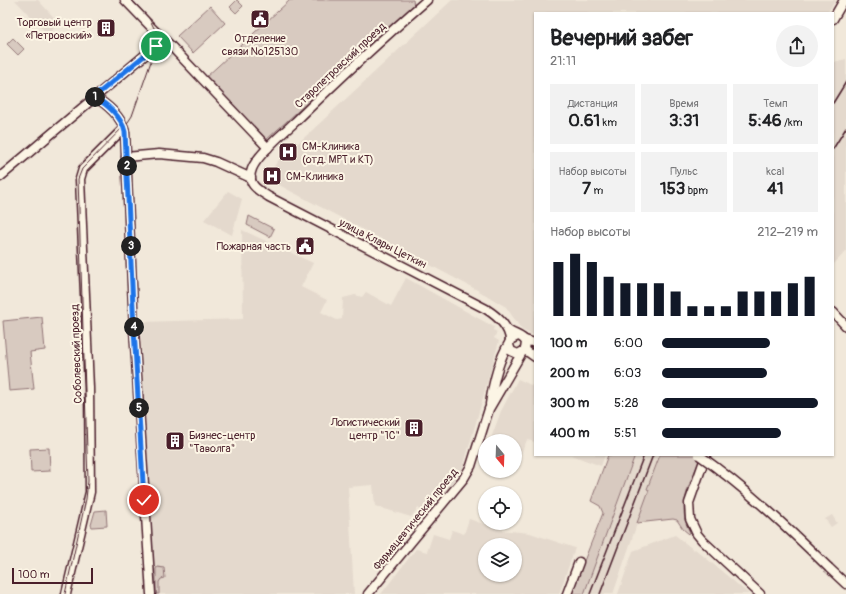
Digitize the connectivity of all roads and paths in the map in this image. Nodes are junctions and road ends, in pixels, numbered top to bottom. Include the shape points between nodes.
1 (125, 0) edge
2 (428, 0) edge
3 (844, 0) edge
4 (834, 17) edge
5 (164, 39) junction
6 (94, 97) junction
7 (124, 128) junction
8 (268, 148) junction
9 (126, 157) junction
10 (0, 177) edge
11 (251, 178) junction
12 (834, 313) edge
13 (500, 320) junction
14 (846, 326) edge
15 (516, 340) junction
16 (534, 343) edge
17 (523, 352) junction
18 (503, 353) junction
19 (534, 357) edge
20 (489, 409) junction
21 (700, 456) edge
22 (706, 456) edge
23 (579, 562) dead end
24 (846, 584) edge
25 (66, 594) edge
26 (150, 594) edge
27 (368, 594) edge
28 (566, 594) edge
29 (760, 594) edge

1 - 5 street
2 - 8 street, Старопетровский проезд
3 - 4 street
5 - 6 street
5 - 8 street
6 - 7 street via 102,101 117,116
6 - 10 street
7 - 9 street
7 - 25 street, Соболевский проезд via 83,169 80,179 89,388 90,492
8 - 11 street via 255,163
9 - 11 street, улица Клары Цеткин via 159,154 203,158
9 - 26 street
11 - 13 street, улица Клары Цеткин via 254,186 269,197 473,302
12 - 14 street
13 - 15 street, улица Клары Цеткин
13 - 18 street, Фармацевтический проезд via 504,337
15 - 16 street
15 - 17 street via 527,345
15 - 17 street via 511,350 515,354
15 - 18 street, Фармацевтический проезд
17 - 19 street
17 - 20 street, Фармацевтический проезд
18 - 20 street, Фармацевтический проезд
20 - 27 street, Фармацевтический проезд via 471,466 464,478
21 - 24 street, bridge via 782,522
22 - 29 street via 689,503 690,519 702,540
23 - 28 street

